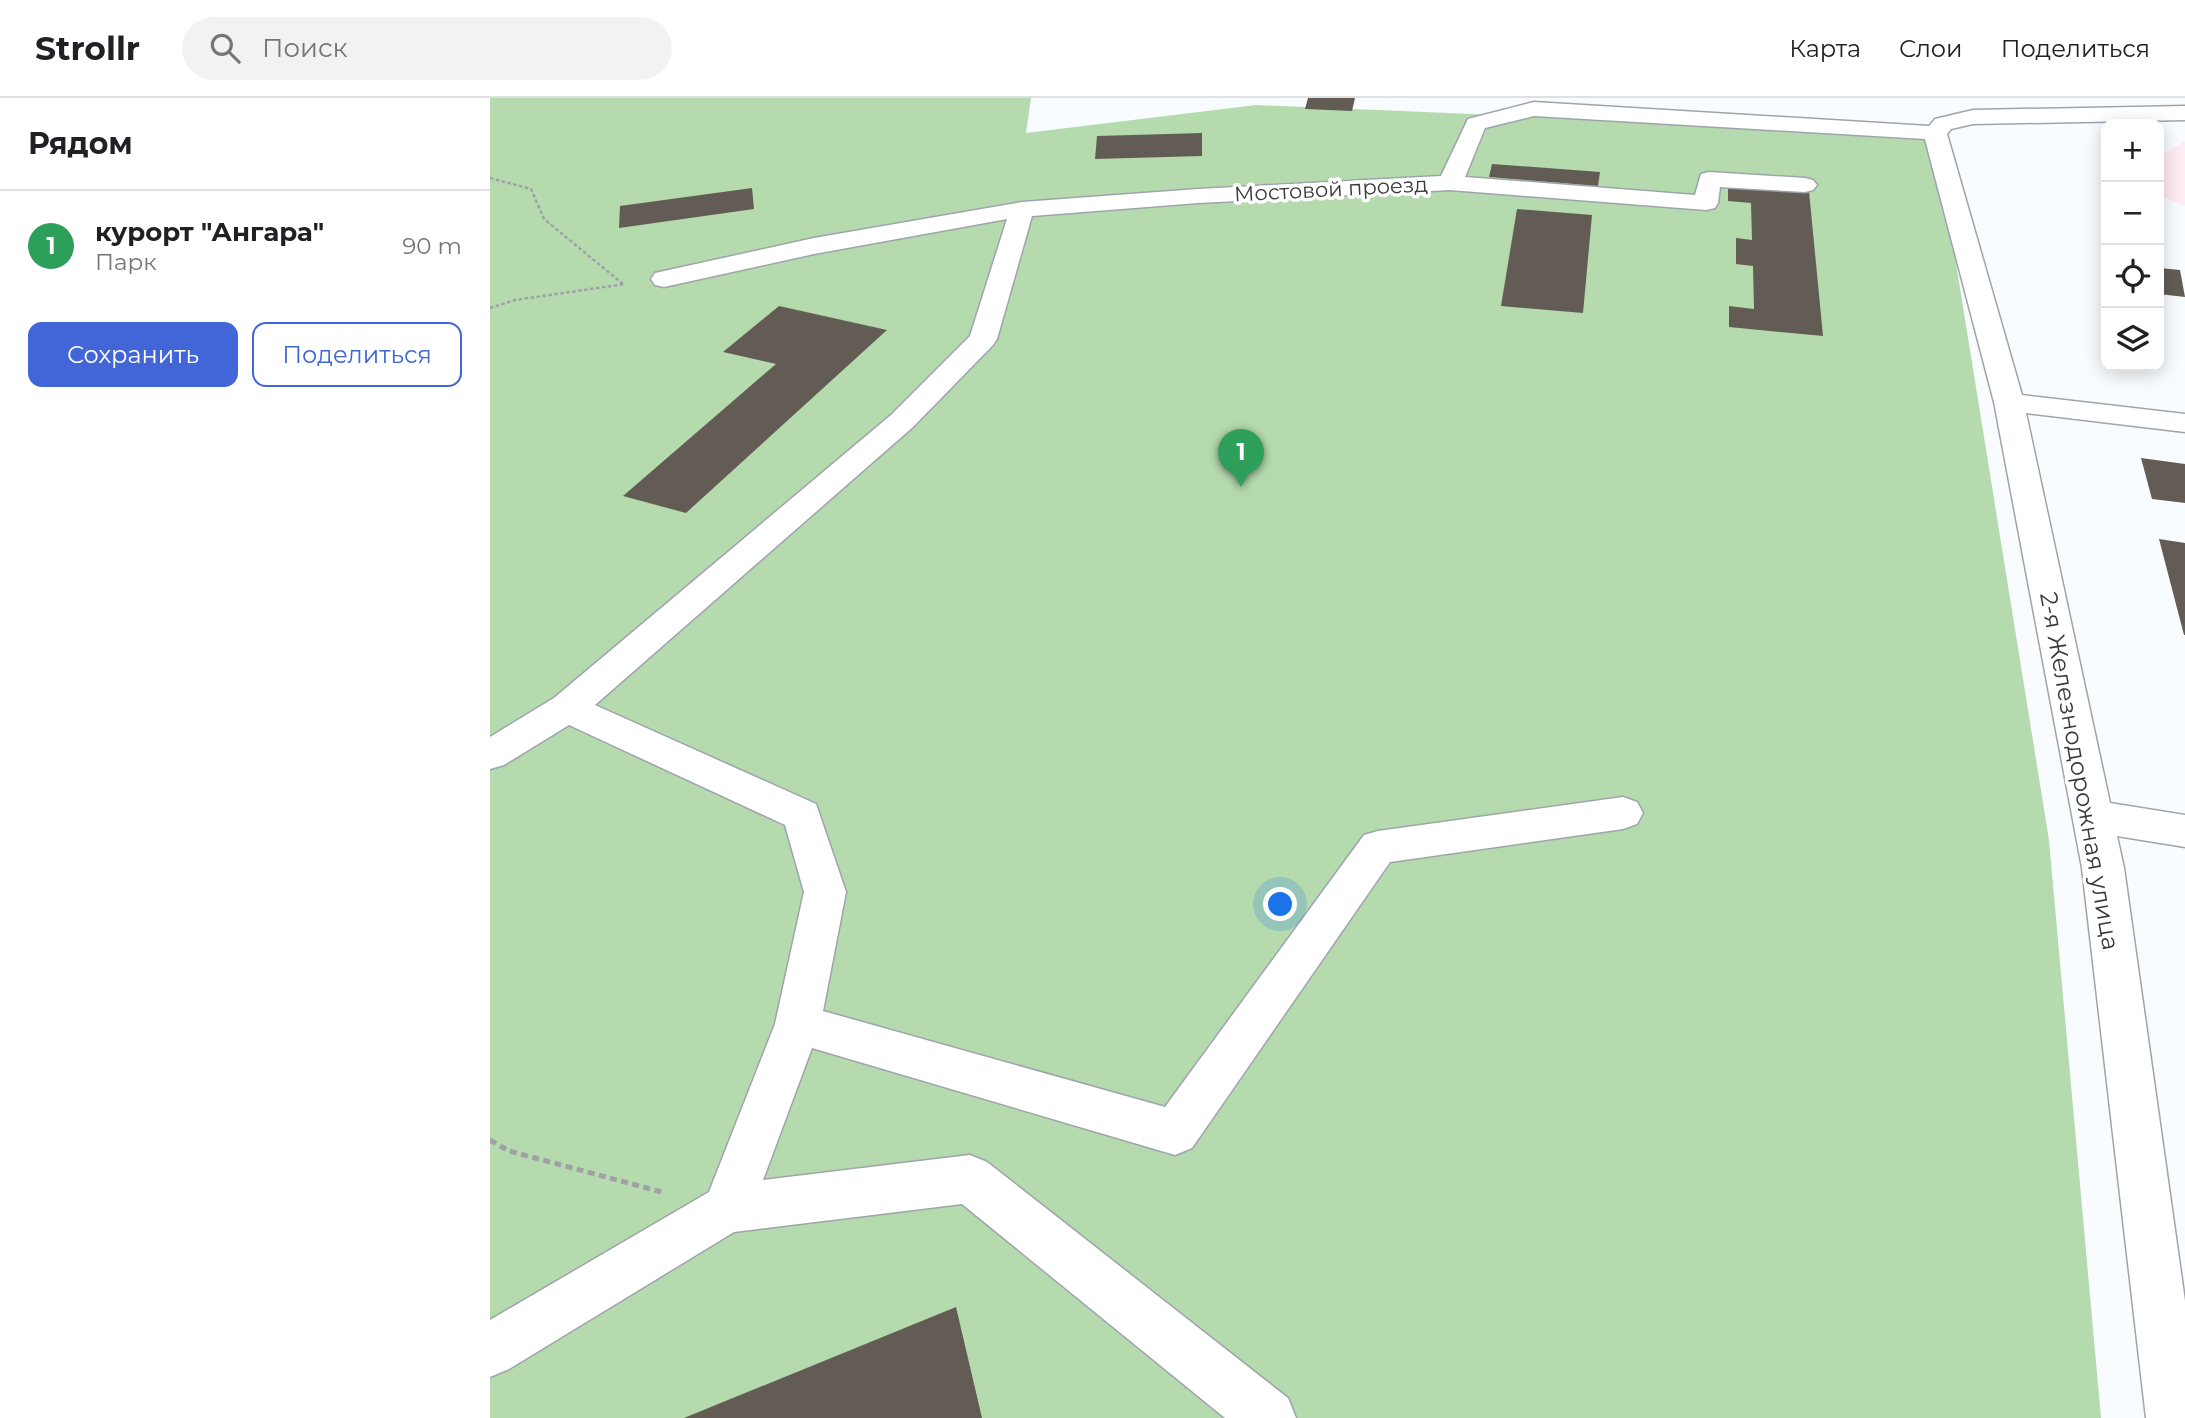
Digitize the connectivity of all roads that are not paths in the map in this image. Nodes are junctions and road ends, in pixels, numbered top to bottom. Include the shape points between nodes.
1 (2162, 98) edge
2 (2185, 108) edge
3 (2185, 113) edge
4 (1935, 133) junction
5 (1450, 183) junction
6 (1805, 184) dead end
7 (1021, 209) junction
8 (664, 279) road end
9 (2010, 402) junction
10 (2185, 423) edge
11 (566, 708) junction
12 (490, 755) edge
13 (1623, 813) dead end
14 (2093, 816) junction
15 (2185, 831) edge
16 (799, 1024) junction
17 (727, 1209) junction
18 (2172, 1294) edge
19 (490, 1350) edge
20 (1268, 1418) edge
21 (2174, 1418) edge

1 - 2 street
3 - 4 street via 1973,117 1943,124
4 - 5 street, Мостовой проезд via 1534,108 1476,124
4 - 9 street, 2-я Железнодорожная улица
5 - 6 street via 1706,204 1709,179
5 - 7 street, Мостовой проезд
7 - 8 street, Мостовой проезд via 814,246
7 - 11 street via 983,339 902,421
9 - 10 street
9 - 14 street, 2-я Железнодорожная улица
11 - 12 street
11 - 16 street via 802,815 825,892
13 - 16 street via 1378,847 1175,1132
14 - 15 street
14 - 18 street, 2-я Железнодорожная улица
16 - 17 street
17 - 19 street
17 - 20 street via 970,1179
18 - 21 street, 2-я Железнодорожная улица

